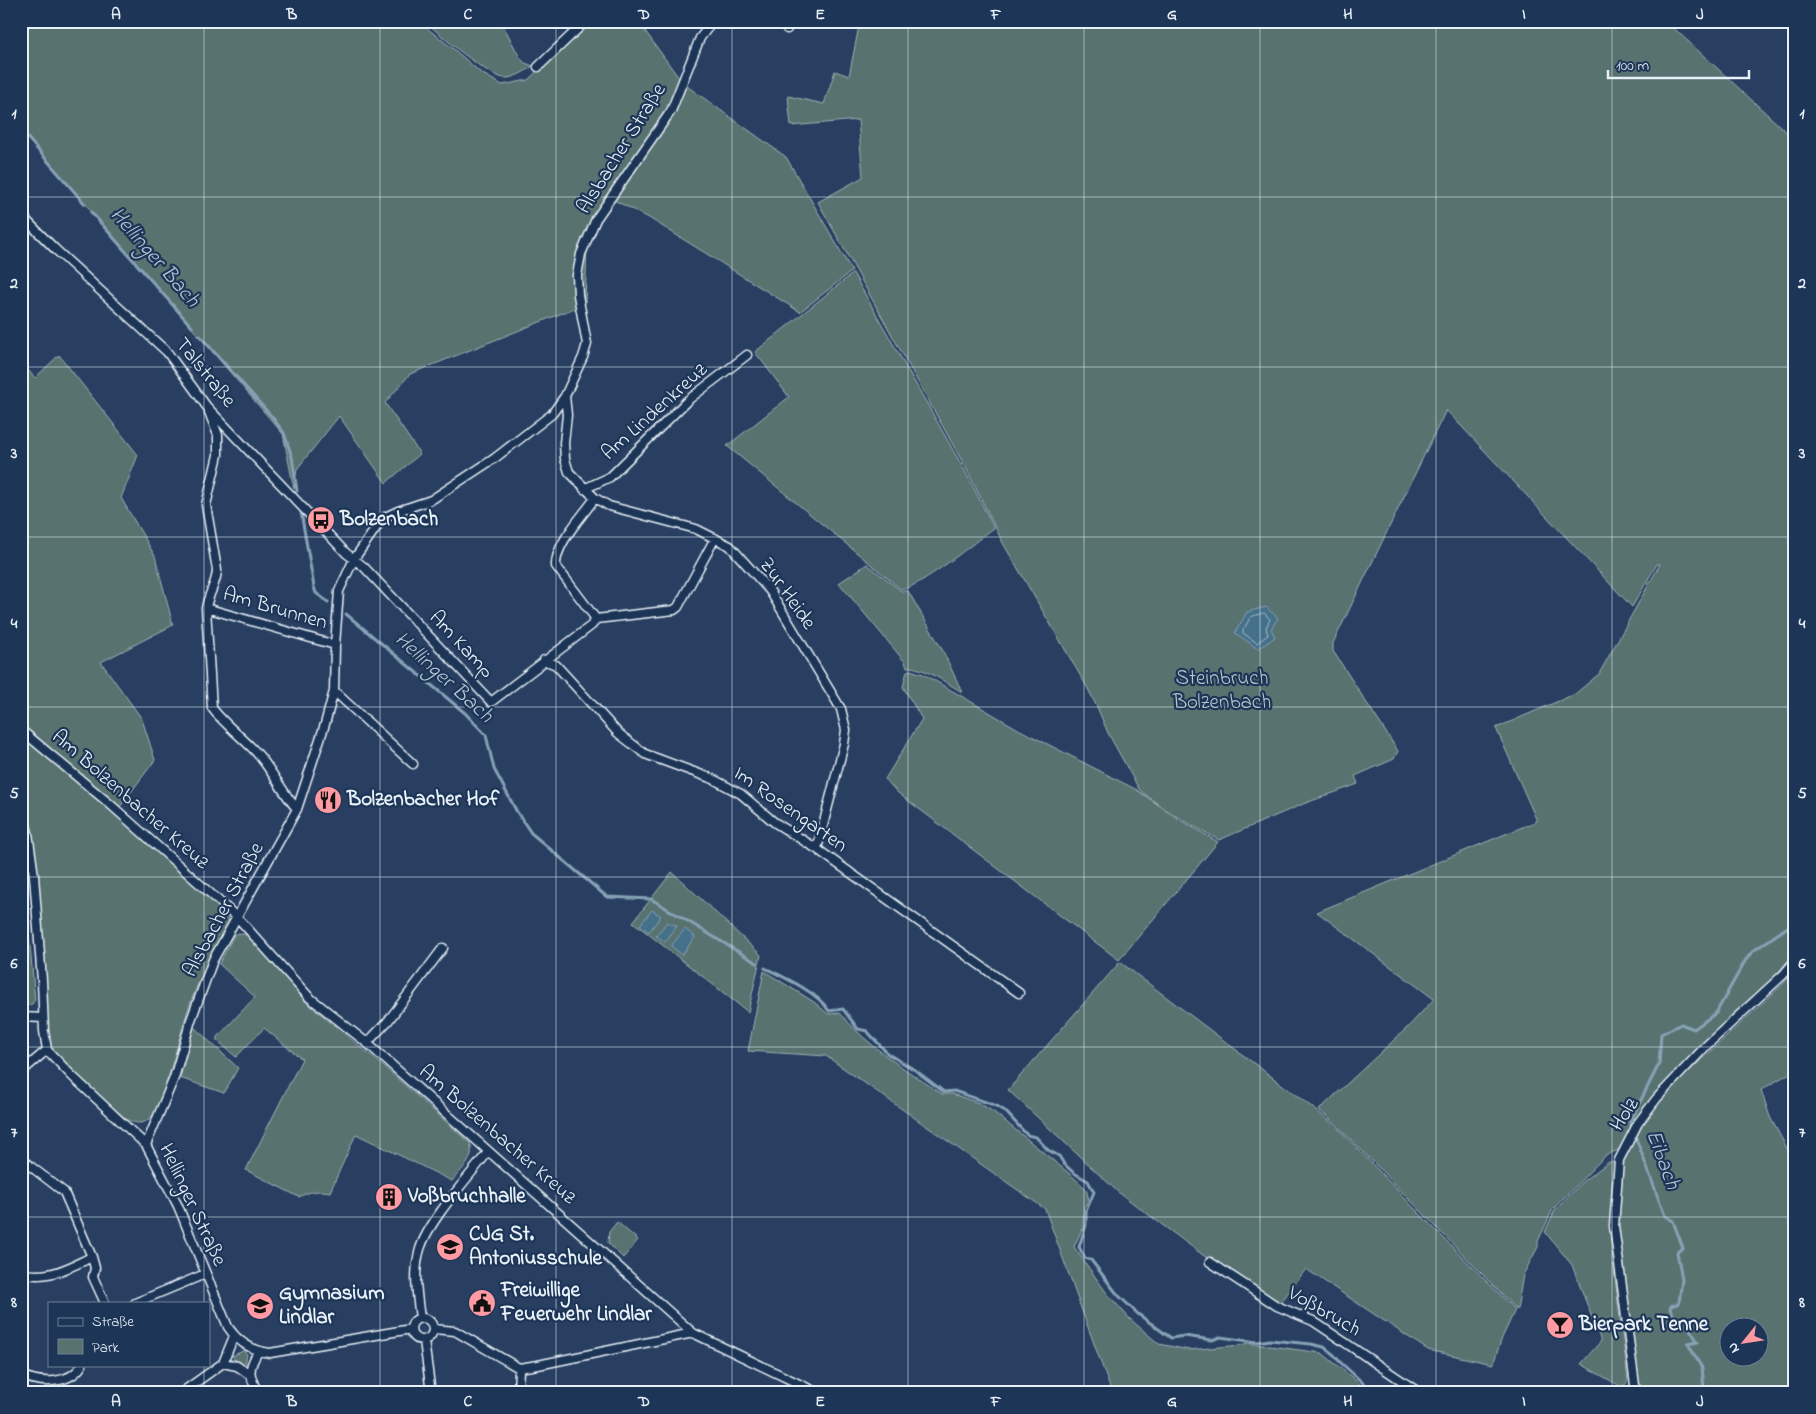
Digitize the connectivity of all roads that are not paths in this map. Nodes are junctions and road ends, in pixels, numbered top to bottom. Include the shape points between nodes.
1 (586, 21) edge
2 (713, 21) edge
3 (538, 67) dead end
4 (21, 215) edge
5 (747, 355) dead end
6 (565, 396) junction
7 (206, 407) junction
8 (584, 489) junction
9 (595, 498) junction
10 (715, 538) junction
11 (354, 559) junction
12 (206, 608) junction
13 (596, 619) junction
14 (335, 644) junction
15 (544, 660) junction
16 (334, 691) junction
17 (21, 730) edge
18 (413, 764) dead end
19 (21, 808) edge
20 (298, 808) junction
21 (817, 849) junction
22 (238, 918) junction
23 (444, 948) dead end
24 (1795, 961) edge
25 (1019, 993) dead end
26 (21, 1016) edge
27 (43, 1018) junction
28 (367, 1043) junction
29 (47, 1050) junction
30 (21, 1072) edge
31 (146, 1145) junction
32 (488, 1152) junction
33 (21, 1159) edge
34 (92, 1257) junction
35 (1210, 1262) dead end
36 (21, 1273) edge
37 (205, 1274) junction
38 (105, 1302) edge
39 (137, 1302) edge
40 (420, 1318) junction
41 (411, 1329) junction
42 (434, 1329) junction
43 (693, 1333) junction
44 (234, 1336) junction
45 (424, 1341) junction
46 (258, 1352) junction
47 (223, 1363) junction
48 (81, 1366) edge
49 (519, 1368) junction
50 (21, 1375) edge
51 (250, 1375) junction
52 (181, 1393) edge
53 (258, 1393) edge
54 (431, 1393) edge
55 (518, 1393) edge
56 (818, 1393) edge
57 (1420, 1393) edge
58 (1636, 1393) edge

1 - 3 street
2 - 6 street, Alsbacher Straße via 700,38 671,111 596,219 582,254 577,275 578,295 587,344
4 - 7 street, Talstraße via 160,344
5 - 8 street, Am Lindenkreuz via 678,408 610,477
6 - 8 street, Zur Heide via 565,458 568,472
6 - 11 street, Alsbacher Straße via 552,414 496,458 431,500 383,518
7 - 11 street, Talstraße
7 - 12 street via 218,435 218,455 206,505 217,577
8 - 9 street, Zur Heide
9 - 10 street, Zur Heide via 609,506 696,529
9 - 13 street via 560,547 556,566
10 - 13 street via 674,610
10 - 21 street, Zur Heide via 730,546 770,591 841,709 846,730 844,744
11 - 14 street, Alsbacher Straße via 339,591
11 - 15 street, Am Kamp via 491,702
12 - 14 street, Am Brunnen
12 - 20 street via 212,708 261,757 286,796
13 - 15 street, Am Kamp
14 - 16 street, Alsbacher Straße
15 - 21 street, Im Rosengarten via 556,665 618,733 646,754 713,779 741,794 774,822
16 - 18 street
16 - 20 street, Alsbacher Straße
17 - 22 street, Am Bolzenbacher Kreuz via 111,804
19 - 27 street via 34,876
20 - 22 street, Alsbacher Straße
21 - 25 street, Im Rosengarten
22 - 28 street, Am Bolzenbacher Kreuz via 309,997
22 - 31 street, Alsbacher Straße via 213,960 174,1078
23 - 28 street
24 - 58 street, Holz via 1657,1098 1638,1123 1619,1160 1614,1226
26 - 27 street
27 - 29 street
28 - 32 street, Am Bolzenbacher Kreuz
29 - 30 street
29 - 31 street, Hellinger Straße
31 - 37 street, Hellinger Straße via 178,1206
32 - 40 street via 436,1218 420,1248 416,1282
32 - 43 street, Am Bolzenbacher Kreuz
33 - 34 street via 64,1192
34 - 36 street via 53,1274 35,1276
34 - 38 street via 93,1277
35 - 57 street, Voßbruch via 1277,1306 1313,1322
37 - 39 street
37 - 44 street, Hellinger Straße
40 - 41 street
40 - 42 street via 428,1319
41 - 45 street via 417,1339
41 - 46 street via 270,1353
42 - 45 street
42 - 49 street via 455,1331
43 - 49 street
43 - 56 street, Am Bolzenbacher Kreuz
44 - 46 street, Hellinger Straße
44 - 47 street
45 - 54 street
46 - 51 street
47 - 51 street via 237,1366
47 - 52 street
48 - 50 street via 72,1377 56,1381 41,1381
49 - 55 street
51 - 53 street

